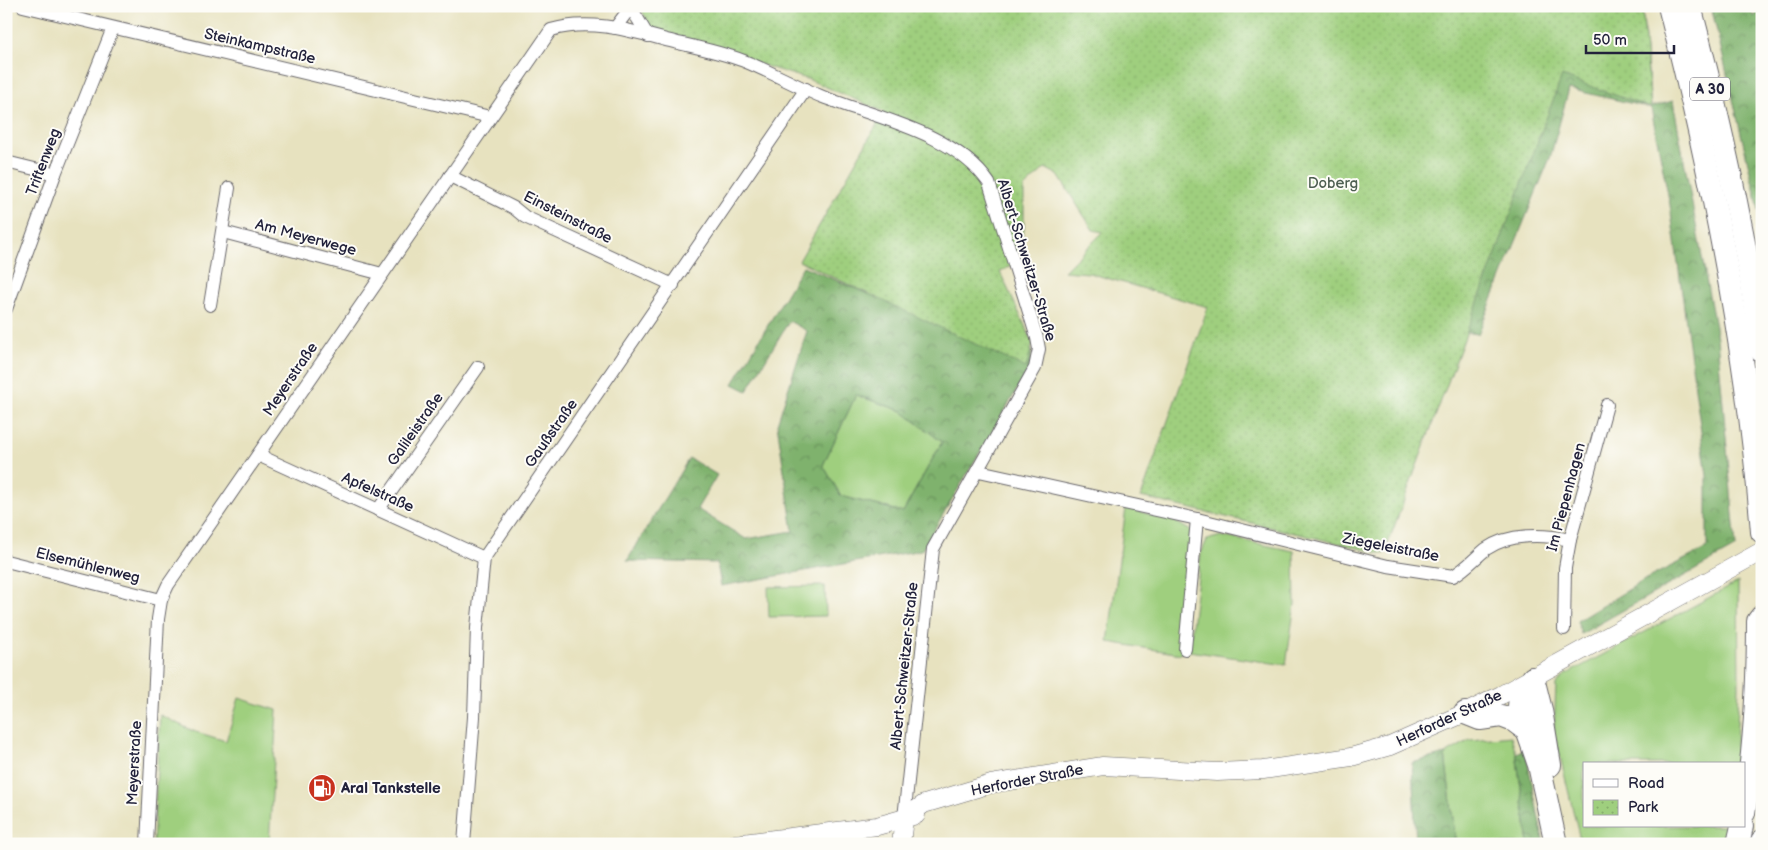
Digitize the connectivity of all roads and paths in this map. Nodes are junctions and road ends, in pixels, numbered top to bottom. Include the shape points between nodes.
1 (23, 6) edge
2 (1669, 6) edge
3 (1690, 6) edge
4 (630, 7) edge
5 (49, 9) edge
6 (113, 28) junction
7 (615, 28) junction
8 (648, 36) junction
9 (806, 89) junction
10 (490, 117) junction
11 (6, 162) edge
12 (1730, 173) junction
13 (55, 174) junction
14 (450, 176) junction
15 (230, 188) dead end
16 (223, 232) junction
17 (1762, 259) edge
18 (382, 274) junction
19 (673, 285) junction
20 (210, 305) dead end
21 (6, 310) edge
22 (1762, 352) edge
23 (478, 367) dead end
24 (1608, 405) dead end
25 (258, 455) junction
26 (979, 471) junction
27 (378, 510) junction
28 (1196, 519) junction
29 (1762, 532) edge
30 (1570, 540) junction
31 (1762, 551) edge
32 (484, 558) junction
33 (6, 562) edge
34 (161, 600) junction
35 (1762, 616) edge
36 (1564, 629) dead end
37 (1185, 649) dead end
38 (1533, 678) junction
39 (1465, 714) junction
40 (1526, 730) junction
41 (1746, 801) edge
42 (904, 818) junction
43 (1742, 828) edge
44 (147, 844) edge
45 (464, 844) edge
46 (735, 844) edge
47 (901, 844) edge
48 (1556, 844) edge
49 (1564, 844) edge
50 (1738, 844) edge

1 - 5 street, Steinkampstraße
2 - 29 highway, A 30 via 1723,245 1746,383
3 - 12 highway, A 30
4 - 7 street
4 - 8 street
5 - 6 street, Steinkampstraße
6 - 10 street, Steinkampstraße
6 - 13 street, Triftenweg
7 - 8 street, Meyerstraße
7 - 10 street, Meyerstraße via 567,25 551,30
8 - 9 street, Albert-Schweitzer-Straße via 742,60
9 - 19 street, Gaußstraße
9 - 26 street, Albert-Schweitzer-Straße via 927,136 970,162 989,183 1038,338 1038,349 1035,368
10 - 14 street, Meyerstraße
11 - 13 street
12 - 17 highway via 1744,190
12 - 22 highway, A 30
13 - 21 street, Triftenweg
14 - 18 street, Meyerstraße
14 - 19 street, Einsteinstraße via 514,208 525,217
15 - 16 street
16 - 18 street, Am Meyerwege
16 - 20 street
18 - 25 street, Meyerstraße
19 - 32 street, Gaußstraße
23 - 27 street, Galileistraße
24 - 30 street, Im Piepenhagen
25 - 27 street, Apfelstraße
25 - 34 street, Meyerstraße via 168,585
26 - 28 street, Ziegeleistraße
26 - 42 street, Albert-Schweitzer-Straße via 933,549
27 - 32 street, Apfelstraße
28 - 30 street, Ziegeleistraße via 1388,566 1453,576 1487,548 1503,541 1518,537
28 - 37 street
30 - 36 street, Im Piepenhagen via 1565,568
31 - 38 main road, Herforder Straße
32 - 45 street, Gaußstraße
33 - 34 street, Elsemühlenweg
34 - 44 street, Meyerstraße
35 - 41 highway via 1758,621 1754,755
38 - 39 main road, Herforder Straße
38 - 40 highway via 1520,696 1519,707
38 - 49 highway
39 - 40 highway via 1480,719 1500,716
39 - 42 main road, Herforder Straße via 1383,749 1342,758 1263,770 1217,772 1126,768 1018,788
40 - 48 highway via 1539,765
42 - 46 main road, Herforder Straße via 877,826
42 - 47 main road
43 - 50 highway

